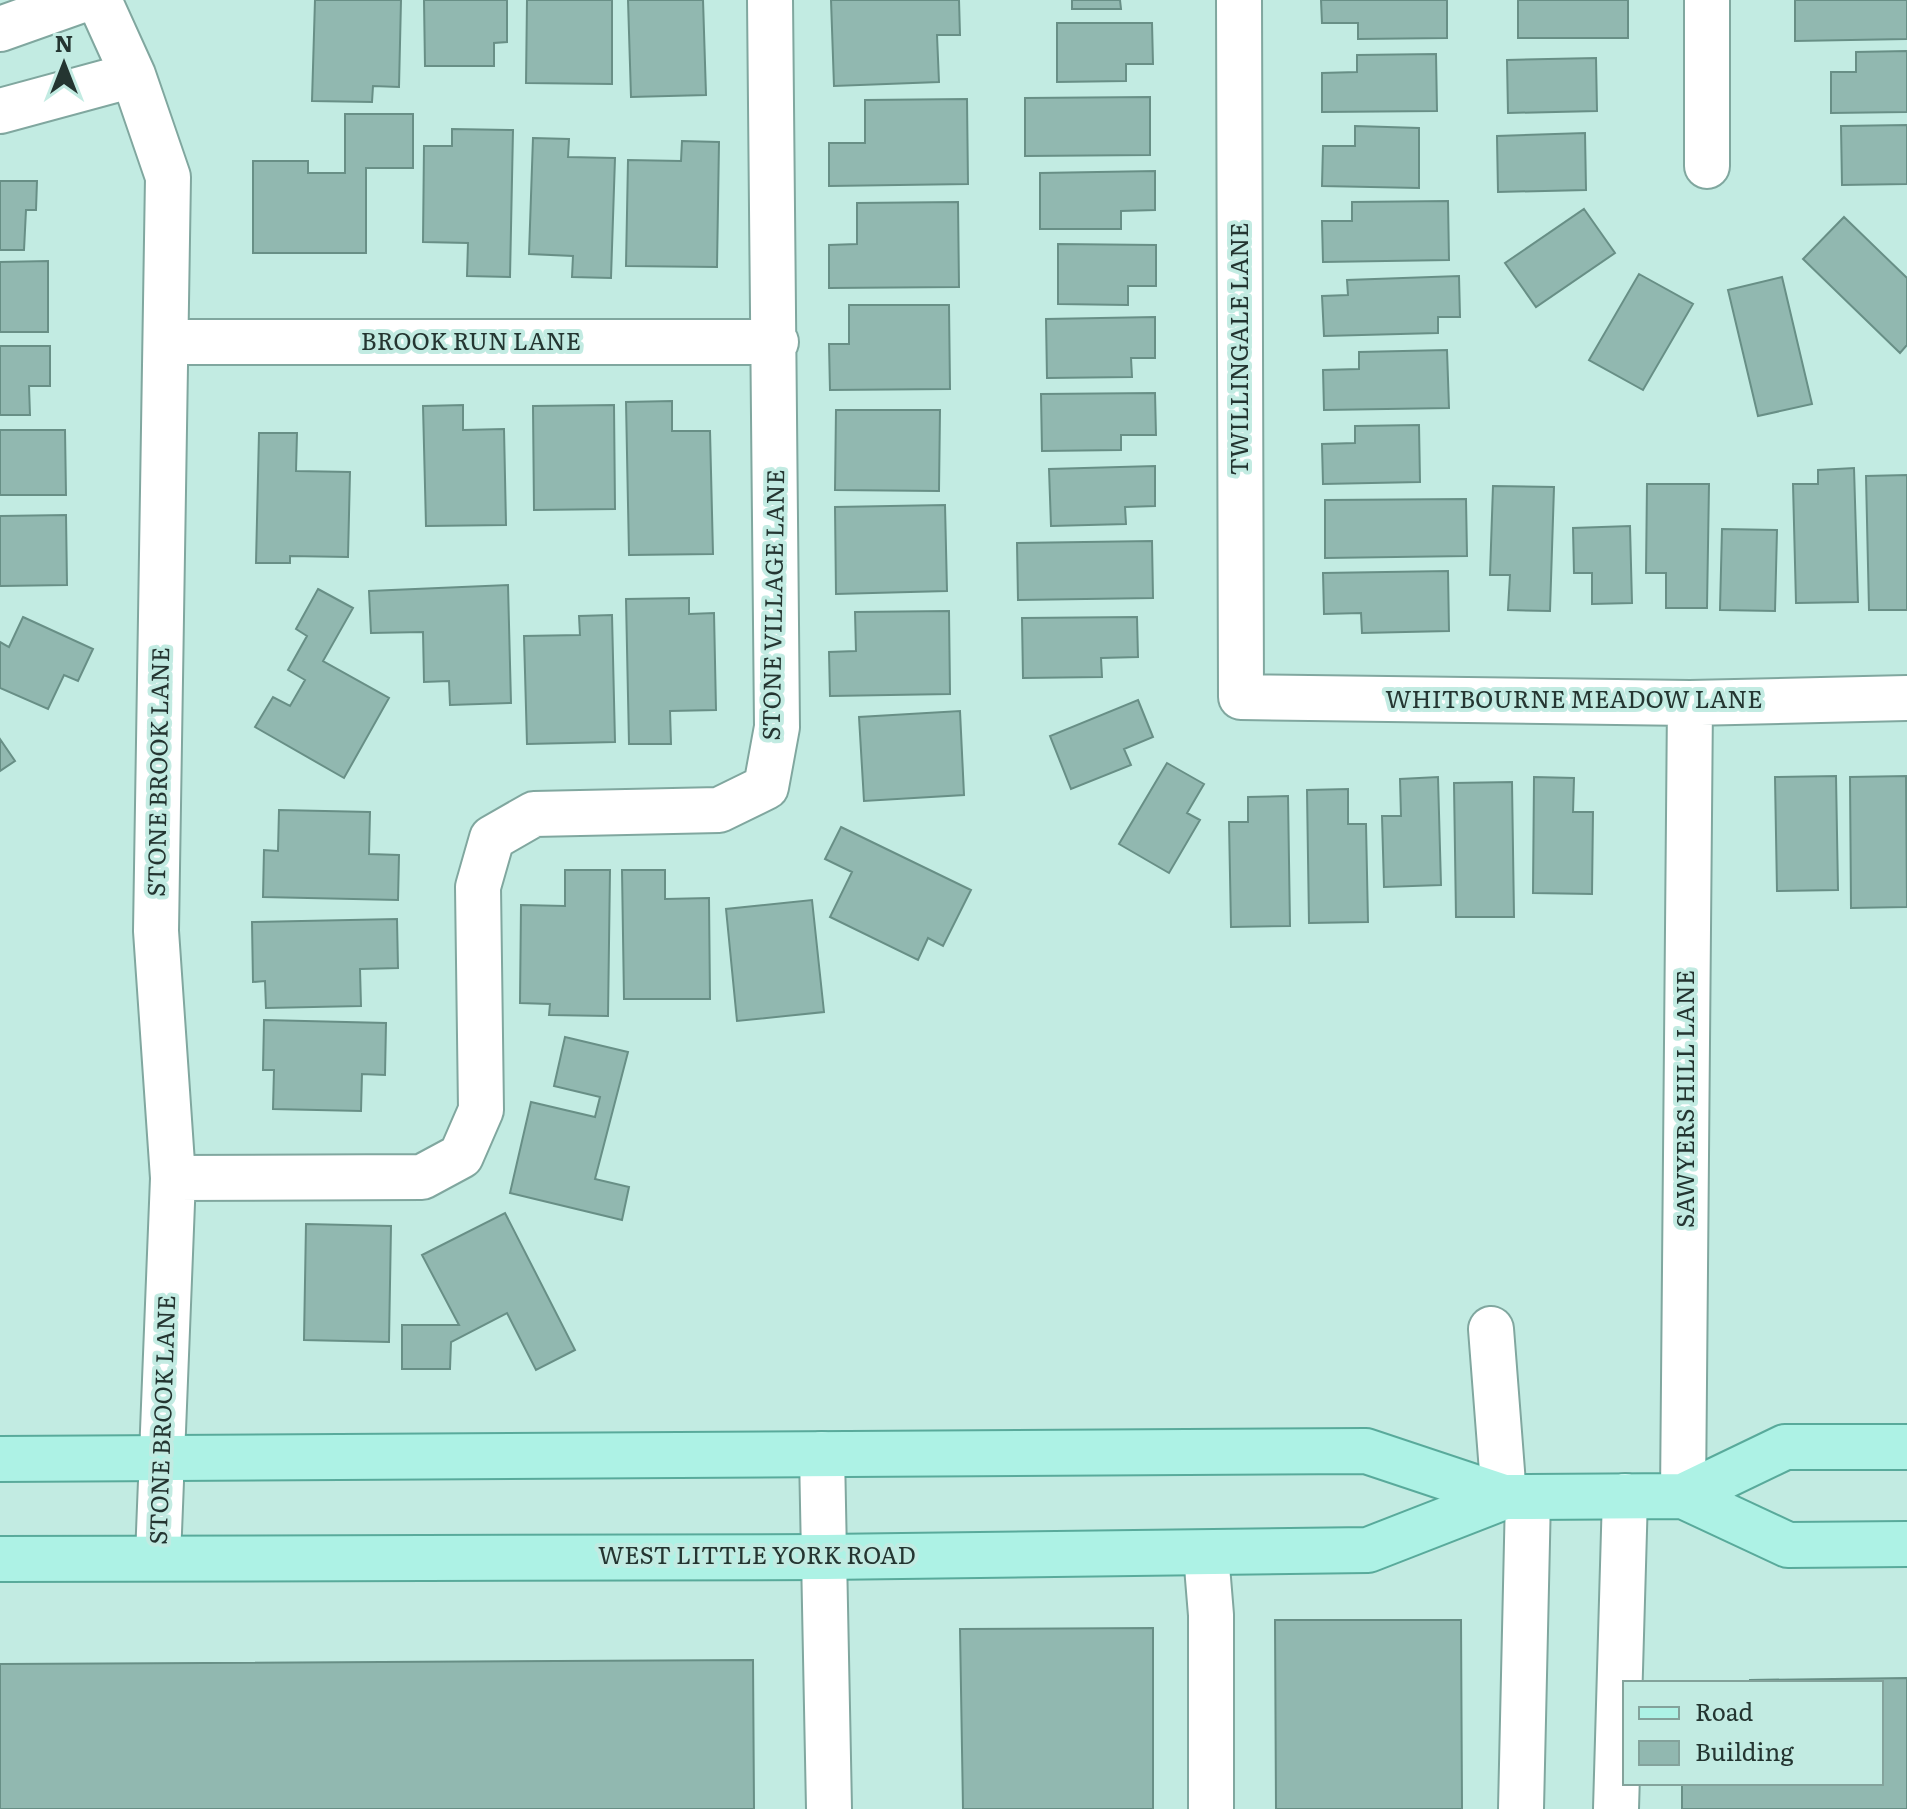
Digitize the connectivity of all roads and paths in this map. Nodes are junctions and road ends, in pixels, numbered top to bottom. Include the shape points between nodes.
1 (82, 0) edge
2 (99, 0) edge
3 (770, 0) edge
4 (1239, 0) edge
5 (1707, 0) edge
6 (0, 29) edge
7 (133, 75) junction
8 (0, 111) edge
9 (1707, 166) dead end
10 (166, 342) junction
11 (776, 342) junction
12 (1241, 697) joint
13 (1907, 698) edge
14 (1690, 703) junction
15 (173, 1178) junction
16 (1491, 1329) dead end
17 (1907, 1447) edge
18 (822, 1454) junction
19 (162, 1457) junction
20 (0, 1459) edge
21 (1625, 1496) junction
22 (1683, 1496) junction
23 (1516, 1497) junction
24 (1907, 1544) edge
25 (1206, 1554) junction
26 (158, 1557) junction
27 (825, 1557) junction
28 (0, 1559) edge
29 (829, 1809) edge
30 (1211, 1809) edge
31 (1521, 1809) edge
32 (1616, 1809) edge

1 - 6 street
2 - 7 street, STONE BROOK LANE
3 - 11 street, STONE VILLAGE LANE
4 - 12 street, TWILLINGALE LANE
5 - 9 street
7 - 8 street
7 - 10 street, STONE BROOK LANE via 168,177
10 - 11 street, BROOK RUN LANE
10 - 15 street, STONE BROOK LANE via 156,931
11 - 15 street, STONE VILLAGE LANE via 777,727 766,787 719,810 534,814 492,838 478,887 481,1110 461,1156 422,1177
12 - 14 street, WHITBOURNE MEADOW LANE
13 - 14 street, WHITBOURNE MEADOW LANE
14 - 22 street, SAWYERS HILL LANE
15 - 19 street, STONE BROOK LANE
16 - 23 street
17 - 22 main road, WEST LITTLE YORK ROAD via 1785,1447
18 - 19 main road, WEST LITTLE YORK ROAD
18 - 23 main road, WEST LITTLE YORK ROAD via 1366,1451
18 - 27 street
19 - 20 main road, WEST LITTLE YORK ROAD
19 - 26 street, STONE BROOK LANE
21 - 22 main road, WEST LITTLE YORK ROAD
21 - 23 main road, WEST LITTLE YORK ROAD
21 - 32 street
22 - 24 main road, WEST LITTLE YORK ROAD via 1788,1545
23 - 25 main road, WEST LITTLE YORK ROAD via 1368,1550
23 - 31 street
25 - 27 main road, WEST LITTLE YORK ROAD
25 - 30 street
26 - 27 main road, WEST LITTLE YORK ROAD
26 - 28 main road, WEST LITTLE YORK ROAD
27 - 29 street

